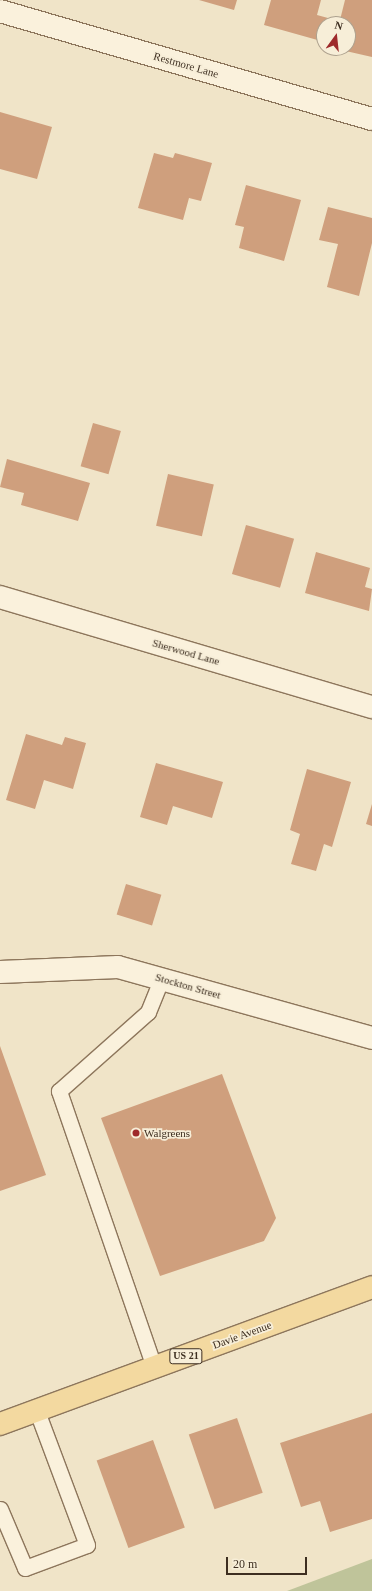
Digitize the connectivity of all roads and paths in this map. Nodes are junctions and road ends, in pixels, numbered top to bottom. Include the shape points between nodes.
1 (0, 11) edge
2 (372, 119) edge
3 (0, 597) edge
4 (372, 707) edge
5 (0, 972) edge
6 (162, 978) junction
7 (372, 1038) edge
8 (372, 1287) edge
9 (154, 1367) junction
10 (37, 1411) junction
11 (0, 1424) edge
12 (0, 1509) edge

1 - 2 street, Restmore Lane
3 - 4 street, Sherwood Lane
5 - 6 street, Stockton Street via 118,967
6 - 7 street, Stockton Street
6 - 9 lane via 148,1012 59,1091
8 - 9 main road, Davie Avenue / US 21
9 - 10 main road, Davie Avenue / US 21
10 - 11 main road, Davie Avenue / US 21
10 - 12 lane via 88,1545 25,1568

